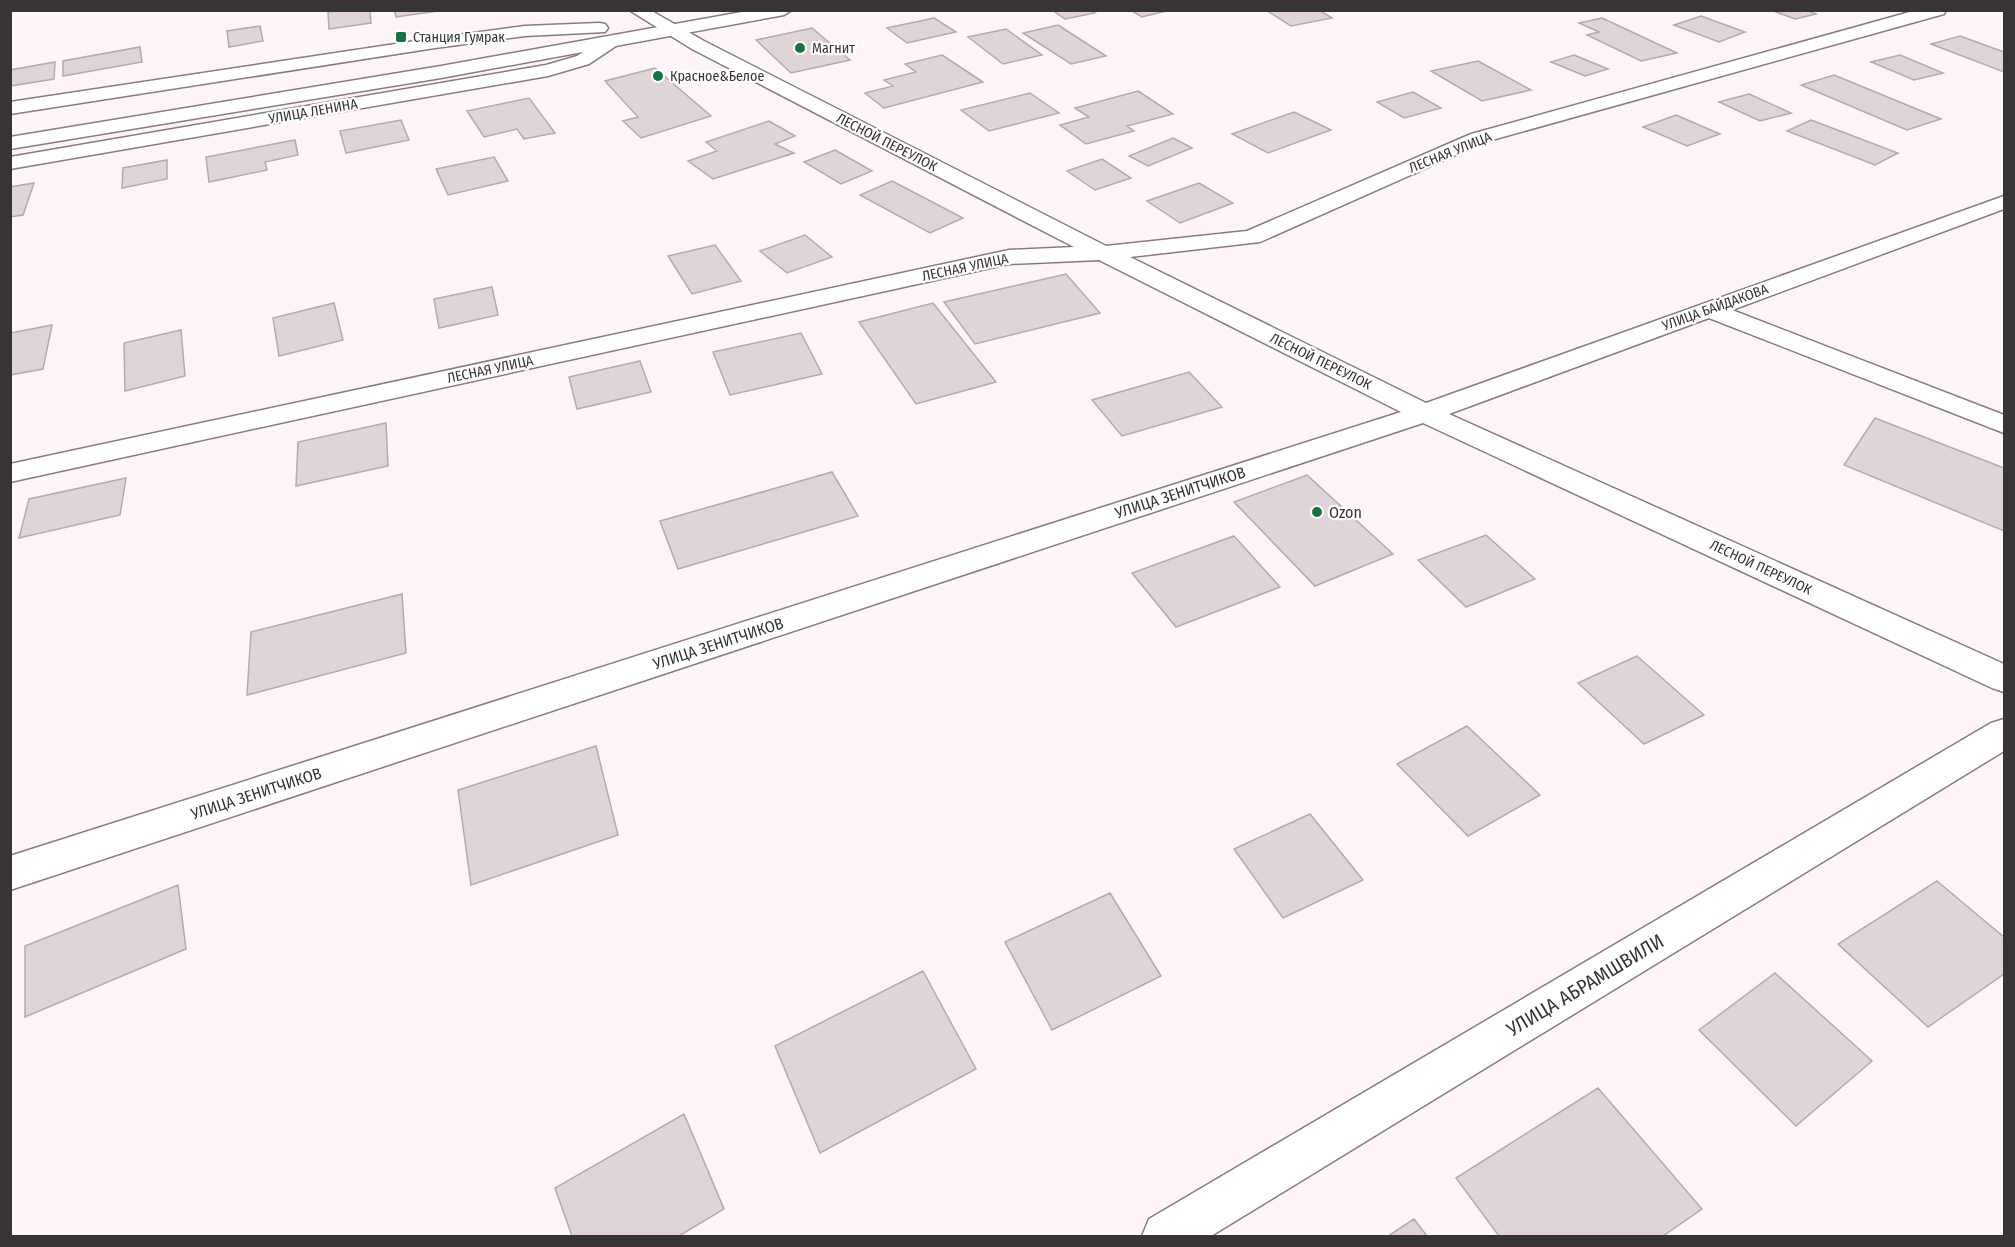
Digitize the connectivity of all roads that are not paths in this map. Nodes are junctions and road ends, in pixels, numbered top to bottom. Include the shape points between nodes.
1 (694, 10) edge
2 (1938, 10) edge
3 (783, 11) edge
4 (653, 20) edge
5 (605, 35) junction
6 (10, 108) edge
7 (10, 127) edge
8 (10, 143) edge
9 (10, 163) edge
10 (2003, 204) edge
11 (1103, 253) junction
12 (1708, 309) junction
13 (1425, 413) junction
14 (2004, 425) edge
15 (10, 472) edge
16 (2004, 679) edge
17 (2004, 733) edge
18 (10, 873) edge
19 (1166, 1236) edge

1 - 4 street, УЛИЦА ЛЕНИНА
2 - 11 street, ЛЕСНАЯ УЛИЦА via 1478,138 1252,237
3 - 4 street, УЛИЦА ЛЕНИНА
4 - 5 street, УЛИЦА ЛЕНИНА
4 - 11 street, ЛЕСНОЙ ПЕРЕУЛОК
5 - 6 street, УЛИЦА ЛЕНИНА via 525,31
5 - 7 street, УЛИЦА ЛЕНИНА
5 - 8 street, УЛИЦА ЛЕНИНА
5 - 9 street, УЛИЦА ЛЕНИНА via 583,60 548,70
10 - 12 street, УЛИЦА БАЙДАКОВА
11 - 13 street, ЛЕСНОЙ ПЕРЕУЛОК
11 - 15 street, ЛЕСНАЯ УЛИЦА via 1009,257
12 - 13 street, УЛИЦА БАЙДАКОВА
12 - 14 street
13 - 16 street, ЛЕСНОЙ ПЕРЕУЛОК
13 - 18 street, УЛИЦА ЗЕНИТЧИКОВ
17 - 19 street, УЛИЦА АБРАМШВИЛИ

